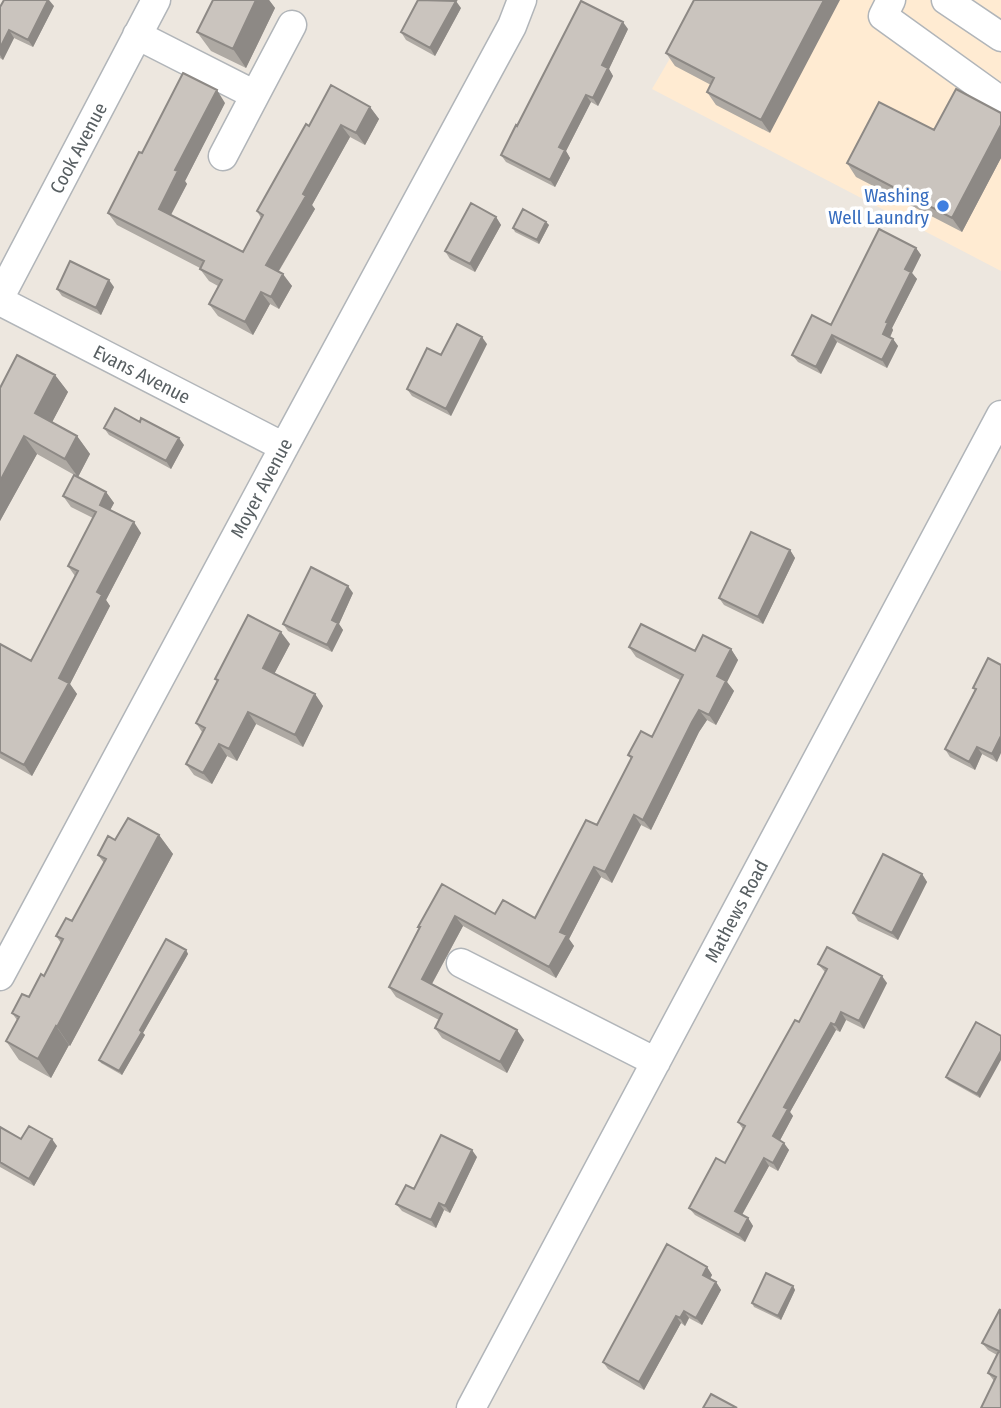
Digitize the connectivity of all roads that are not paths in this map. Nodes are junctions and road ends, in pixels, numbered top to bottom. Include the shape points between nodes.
1 (156, 0) edge
2 (522, 0) edge
3 (891, 0) edge
4 (946, 0) edge
5 (292, 25) dead end
6 (137, 36) junction
7 (1001, 37) edge
8 (254, 95) junction
9 (1001, 101) edge
10 (223, 156) dead end
11 (0, 299) edge
12 (1001, 415) edge
13 (284, 447) junction
14 (461, 963) dead end
15 (0, 976) edge
16 (656, 1062) junction
17 (471, 1408) edge

1 - 6 street, Cook Avenue
2 - 13 street, Moyer Avenue
3 - 9 street via 883,16
4 - 7 street
5 - 8 street
6 - 8 street
6 - 11 street, Cook Avenue
8 - 10 street
11 - 13 street, Evans Avenue
12 - 16 street, Mathews Road
13 - 15 street, Moyer Avenue
14 - 16 street
16 - 17 street, Mathews Road

